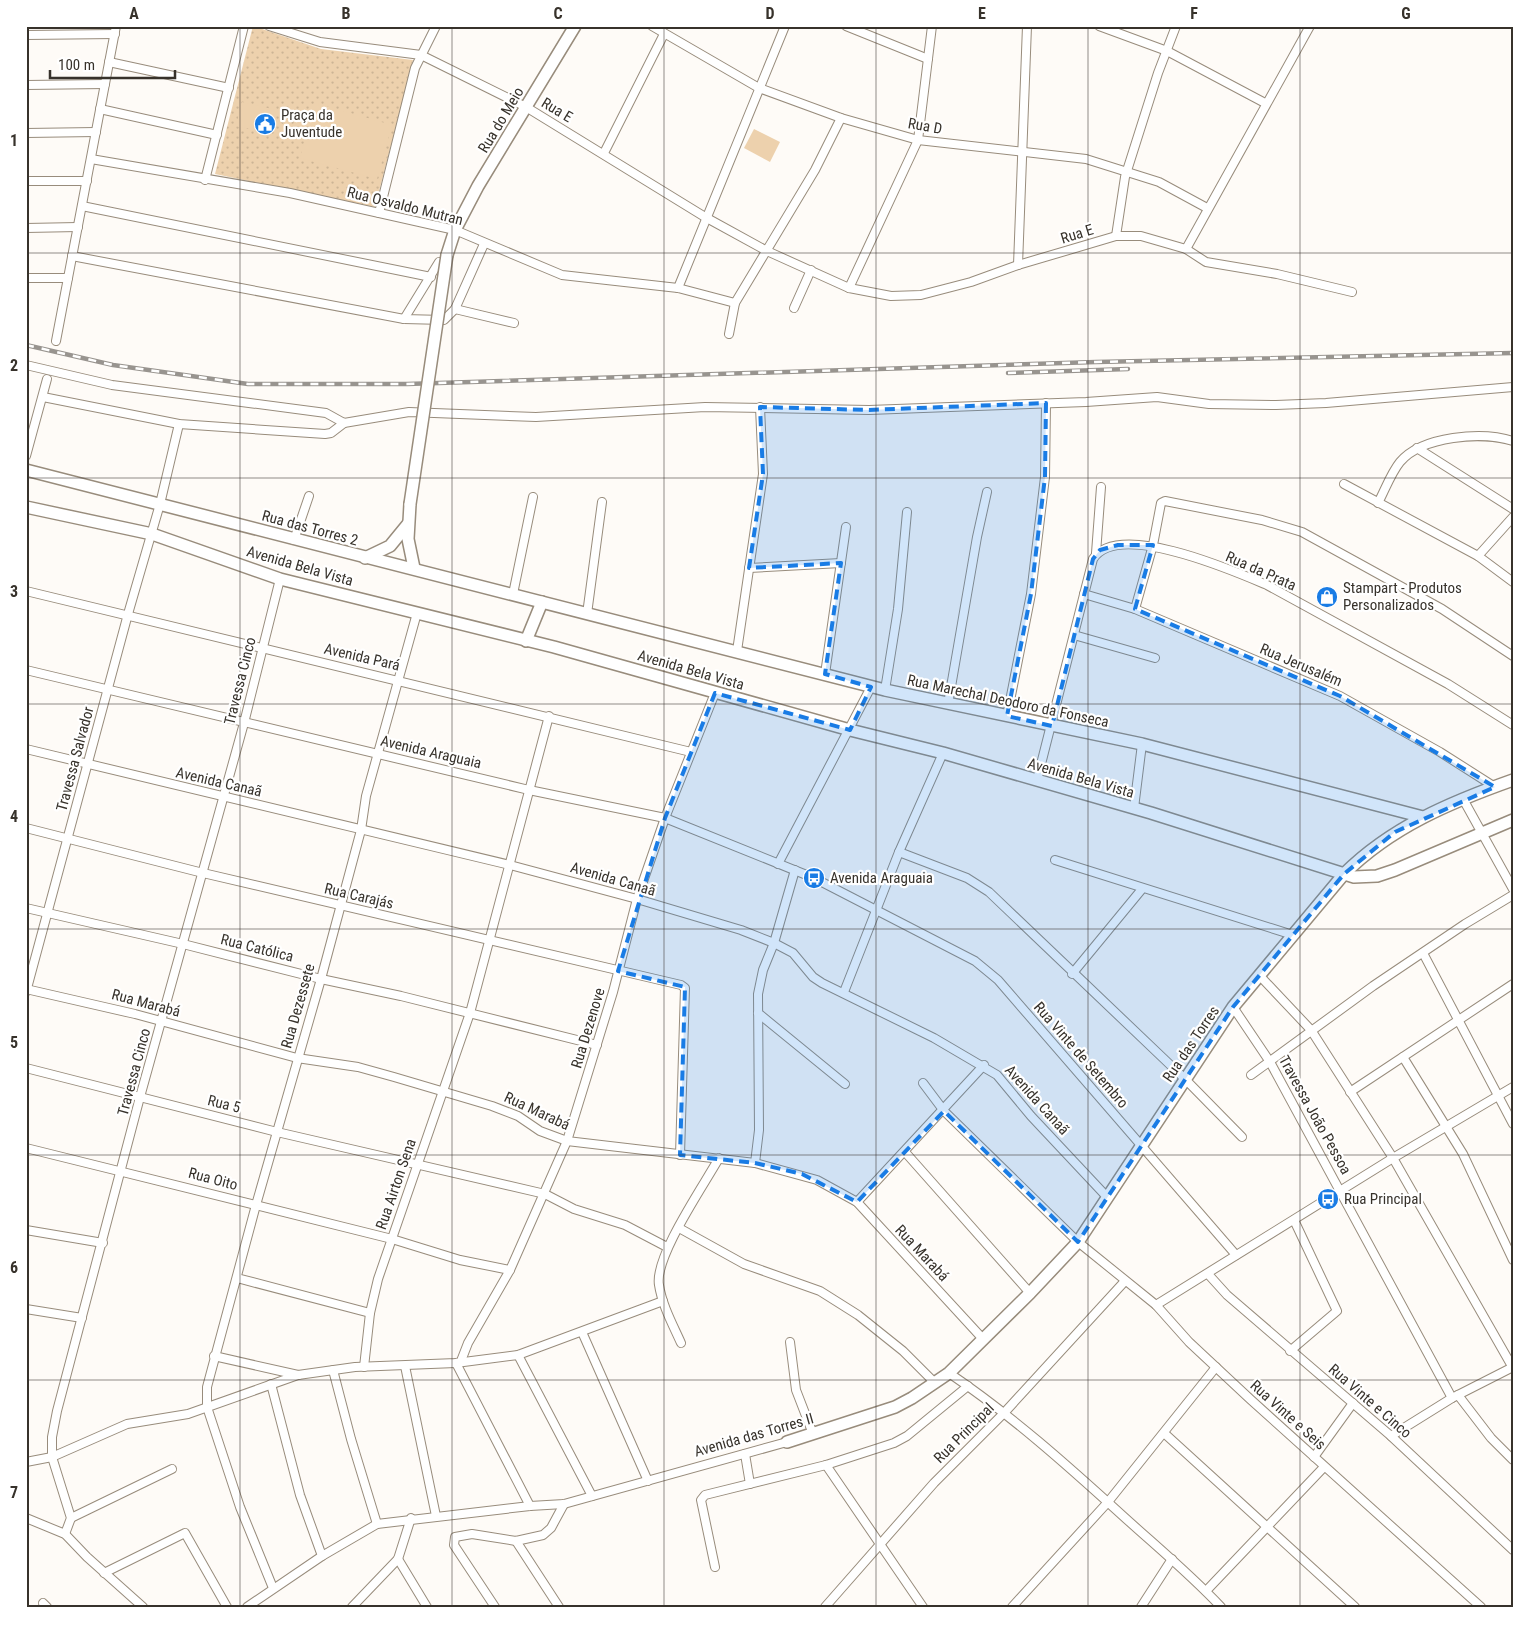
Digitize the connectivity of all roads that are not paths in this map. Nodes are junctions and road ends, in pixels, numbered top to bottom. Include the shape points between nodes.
1 (244, 26) edge
2 (269, 26) edge
3 (436, 26) edge
4 (575, 26) edge
5 (652, 26) edge
6 (785, 26) edge
7 (846, 26) edge
8 (932, 26) edge
9 (1027, 26) edge
10 (1099, 26) edge
11 (1176, 26) edge
12 (1310, 26) edge
13 (115, 30) edge
14 (664, 34) junction
15 (26, 36) edge
16 (1167, 52) junction
17 (421, 55) junction
18 (928, 59) junction
19 (109, 62) junction
20 (105, 84) junction
21 (26, 85) edge
22 (229, 88) junction
23 (759, 88) junction
24 (1265, 103) junction
25 (526, 107) junction
26 (100, 109) junction
27 (841, 118) junction
28 (96, 132) junction
29 (26, 133) edge
30 (217, 135) junction
31 (918, 140) junction
32 (1021, 151) junction
33 (604, 153) junction
34 (91, 159) junction
35 (1127, 170) junction
36 (87, 180) junction
37 (205, 180) junction
38 (26, 181) edge
39 (82, 206) junction
40 (1207, 208) junction
41 (379, 214) junction
42 (705, 218) junction
43 (78, 227) junction
44 (26, 228) edge
45 (454, 230) junction
46 (1116, 236) junction
47 (484, 244) junction
48 (1186, 249) junction
49 (767, 252) junction
50 (72, 256) junction
51 (443, 259) junction
52 (1018, 266) junction
53 (811, 270) junction
54 (430, 276) junction
55 (26, 278) edge
56 (68, 278) junction
57 (678, 288) junction
58 (849, 288) junction
59 (1352, 292) dead end
60 (735, 303) junction
61 (794, 308) dead end
62 (455, 309) junction
63 (404, 319) junction
64 (514, 323) dead end
65 (729, 334) dead end
66 (56, 341) dead end
67 (26, 365) edge
68 (47, 379) dead end
69 (1513, 387) edge
70 (43, 397) junction
71 (1046, 403) junction
72 (760, 407) junction
73 (344, 423) junction
74 (179, 424) junction
75 (30, 430) edge
76 (1513, 441) edge
77 (1417, 448) junction
78 (26, 456) edge
79 (26, 470) edge
80 (1344, 484) dead end
81 (1101, 487) dead end
82 (987, 492) dead end
83 (309, 496) dead end
84 (533, 497) dead end
85 (602, 502) dead end
86 (1378, 503) junction
87 (160, 504) junction
88 (26, 507) edge
89 (1513, 510) edge
90 (907, 512) dead end
91 (1513, 517) edge
92 (408, 524) junction
93 (846, 527) dead end
94 (152, 534) junction
95 (294, 540) junction
96 (1153, 545) junction
97 (1094, 556) junction
98 (1478, 556) junction
99 (365, 558) junction
100 (841, 563) junction
101 (414, 568) junction
102 (749, 568) junction
103 (280, 579) junction
104 (1513, 582) edge
105 (26, 591) edge
106 (513, 594) junction
107 (1084, 594) junction
108 (542, 602) junction
109 (1135, 609) junction
110 (417, 613) junction
111 (128, 614) junction
112 (588, 614) junction
113 (1074, 635) junction
114 (526, 641) junction
115 (263, 648) junction
116 (737, 651) junction
117 (1513, 656) edge
118 (1155, 658) dead end
119 (26, 670) edge
120 (825, 674) junction
121 (399, 680) junction
122 (871, 687) junction
123 (109, 689) junction
124 (885, 690) junction
125 (715, 693) junction
126 (948, 704) junction
127 (549, 716) junction
128 (1007, 716) junction
129 (244, 723) junction
130 (1513, 725) edge
131 (1052, 726) junction
132 (850, 730) junction
133 (1142, 744) junction
134 (26, 749) edge
135 (691, 752) junction
136 (943, 753) junction
137 (380, 754) junction
138 (87, 764) junction
139 (1037, 780) junction
140 (1513, 780) edge
141 (1495, 787) junction
142 (529, 790) junction
143 (224, 797) junction
144 (1463, 799) junction
145 (1134, 808) junction
146 (1423, 817) junction
147 (665, 818) junction
148 (1513, 820) edge
149 (26, 828) edge
150 (361, 830) junction
151 (1482, 834) junction
152 (67, 839) junction
153 (899, 852) junction
154 (1055, 860) dead end
155 (778, 864) junction
156 (510, 865) junction
157 (795, 870) junction
158 (203, 873) junction
159 (1344, 874) junction
160 (1142, 889) junction
161 (1513, 889) edge
162 (1513, 895) edge
163 (637, 899) junction
164 (341, 905) junction
165 (26, 908) edge
166 (876, 910) junction
167 (48, 914) junction
168 (1293, 935) junction
169 (490, 941) junction
170 (774, 943) junction
171 (183, 944) junction
172 (1423, 953) junction
173 (618, 971) junction
174 (1072, 974) junction
175 (1259, 974) junction
176 (321, 979) junction
177 (1513, 984) edge
178 (26, 990) edge
179 (844, 992) junction
180 (1233, 1007) junction
181 (470, 1013) junction
182 (758, 1014) junction
183 (161, 1021) junction
184 (1457, 1021) junction
185 (1310, 1030) junction
186 (597, 1045) junction
187 (1404, 1057) junction
188 (297, 1058) junction
189 (1270, 1062) junction
190 (984, 1065) junction
191 (26, 1068) edge
192 (1251, 1075) dead end
193 (1185, 1079) junction
194 (923, 1083) dead end
195 (845, 1084) dead end
196 (1513, 1087) edge
197 (1350, 1092) junction
198 (442, 1093) junction
199 (1498, 1096) junction
200 (140, 1097) junction
201 (944, 1111) junction
202 (1513, 1124) edge
203 (1447, 1125) junction
204 (277, 1132) junction
205 (1242, 1137) dead end
206 (567, 1141) junction
207 (1142, 1146) junction
208 (26, 1148) edge
209 (904, 1152) junction
210 (680, 1155) junction
211 (719, 1158) junction
212 (1392, 1158) junction
213 (755, 1163) junction
214 (416, 1165) junction
215 (122, 1172) junction
216 (1341, 1190) junction
217 (545, 1194) junction
218 (1108, 1198) junction
219 (857, 1202) junction
220 (256, 1205) junction
221 (1294, 1220) junction
222 (679, 1228) junction
223 (26, 1230) edge
224 (392, 1239) junction
225 (1078, 1242) junction
226 (103, 1243) junction
227 (667, 1247) junction
228 (1236, 1255) junction
229 (1513, 1260) edge
230 (510, 1270) junction
231 (1208, 1274) junction
232 (237, 1278) junction
233 (1125, 1281) junction
234 (1030, 1293) junction
235 (663, 1301) junction
236 (1156, 1306) junction
237 (26, 1309) edge
238 (370, 1313) junction
239 (82, 1318) junction
240 (582, 1332) junction
241 (983, 1338) junction
242 (790, 1342) dead end
243 (681, 1343) dead end
244 (1290, 1350) junction
245 (518, 1355) junction
246 (214, 1356) junction
247 (458, 1362) junction
248 (405, 1366) junction
249 (364, 1367) junction
250 (1216, 1367) junction
251 (1513, 1367) edge
252 (333, 1370) junction
253 (949, 1373) junction
254 (298, 1375) junction
255 (935, 1383) junction
256 (271, 1384) junction
257 (968, 1386) junction
258 (1455, 1397) junction
259 (1353, 1403) junction
260 (207, 1407) junction
261 (1004, 1413) junction
262 (1164, 1433) junction
263 (812, 1434) junction
264 (1391, 1436) junction
265 (787, 1442) joint
266 (745, 1454) junction
267 (52, 1457) junction
268 (1314, 1457) junction
269 (1513, 1460) edge
270 (26, 1462) edge
271 (826, 1465) junction
272 (1324, 1467) junction
273 (172, 1469) dead end
274 (648, 1481) junction
275 (750, 1484) junction
276 (592, 1496) junction
277 (1108, 1502) junction
278 (564, 1504) junction
279 (530, 1506) junction
280 (436, 1516) junction
281 (26, 1518) edge
282 (71, 1518) junction
283 (411, 1518) junction
284 (377, 1524) junction
285 (1268, 1528) junction
286 (65, 1534) junction
287 (516, 1541) junction
288 (880, 1543) junction
289 (1513, 1550) edge
290 (322, 1556) junction
291 (1172, 1558) junction
292 (398, 1559) junction
293 (715, 1568) dead end
294 (104, 1573) junction
295 (273, 1588) junction
296 (1206, 1591) junction
297 (829, 1605) edge
298 (143, 1607) edge
299 (227, 1607) edge
300 (247, 1607) edge
301 (352, 1607) edge
302 (427, 1607) edge
303 (495, 1607) edge
304 (559, 1607) edge
305 (923, 1607) edge
306 (1012, 1607) edge
307 (1141, 1607) edge
308 (1221, 1607) edge
309 (1355, 1607) edge
310 (1481, 1607) edge

1 - 22 street
2 - 17 street, Rua E via 320,42
3 - 17 street
4 - 25 street, Rua do Meio
5 - 14 street, Rua D
6 - 23 street
7 - 18 street
8 - 18 street
9 - 32 street
10 - 16 street
11 - 16 street
12 - 24 street
13 - 15 street
13 - 19 street
14 - 23 street, Rua D
14 - 33 street
16 - 24 street
16 - 35 street
17 - 25 street, Rua E
17 - 41 street
18 - 31 street
19 - 20 street
19 - 22 street
20 - 21 street
20 - 26 street
22 - 30 street
23 - 27 street, Rua D
23 - 42 street
24 - 40 street
25 - 33 street, Rua E
25 - 45 street, Rua do Meio
26 - 28 street
26 - 30 street
27 - 31 street, Rua D
27 - 49 street
28 - 29 street
28 - 34 street
30 - 37 street
31 - 32 street, Rua D
31 - 58 street
32 - 35 street, Rua D via 1086,159
32 - 52 street
33 - 42 street, Rua E
34 - 36 street
34 - 37 street, Rua Osvaldo Mutran
35 - 40 street, Rua D via 1160,182
35 - 46 street
36 - 38 street
36 - 39 street
37 - 41 street, Rua Osvaldo Mutran via 290,193
39 - 43 street
39 - 54 street
40 - 48 street
41 - 45 street, Rua Osvaldo Mutran
42 - 49 street, Rua E
42 - 57 street
43 - 44 street
43 - 50 street
45 - 47 street, Rua Osvaldo Mutran
45 - 51 street, Rua do Meio
46 - 48 street, Rua E via 1150,237
46 - 52 street, Rua E
47 - 57 street, Rua Osvaldo Mutran via 562,276
47 - 62 street
48 - 59 street, Rua E via 1206,262 1277,274
49 - 53 street, Rua E
49 - 60 street
50 - 56 street
50 - 63 street
51 - 54 street
51 - 92 street, Rua do Meio, bridge
52 - 58 street, Rua E via 921,295 891,296
53 - 58 street, Rua E
53 - 61 street
54 - 63 street
55 - 56 street
56 - 66 street
57 - 60 street, Rua Osvaldo Mutran
60 - 65 street
62 - 63 street via 444,320
62 - 64 street
67 - 73 street via 112,385 326,413
68 - 70 street
69 - 71 street via 1284,405 1209,404 1156,397
70 - 74 street
70 - 75 street
71 - 72 street via 869,410
71 - 128 street via 1045,477 1032,585
72 - 73 street via 536,417 409,412
72 - 102 street via 763,474
73 - 74 street via 325,434
74 - 87 street, Travessa Salvador
75 - 78 street
76 - 77 street via 1484,436 1444,439
77 - 86 street via 1400,462
77 - 89 street
79 - 87 street, Rua das Torres 2
80 - 86 street
81 - 97 street
82 - 126 street
83 - 95 street
84 - 106 street
85 - 112 street
86 - 98 street
87 - 94 street, Travessa Salvador
87 - 95 street, Rua das Torres 2
88 - 94 street, Avenida Bela Vista
90 - 124 street via 898,609
91 - 98 street
92 - 99 street via 390,546
92 - 101 street, Rua do Meio
93 - 100 street
94 - 103 street, Avenida Bela Vista
94 - 111 street, Travessa Salvador
95 - 99 street, Rua das Torres 2
96 - 97 street, Rua da Prata via 1118,545
96 - 109 street
96 - 117 street via 1161,504 1165,502 1262,520 1302,532 1442,610
96 - 130 street, Rua da Prata via 1268,585 1448,684
97 - 107 street
98 - 104 street
99 - 101 street, Rua das Torres 2
100 - 102 street
100 - 120 street
101 - 106 street, Rua das Torres 2
102 - 116 street
103 - 110 street, Avenida Bela Vista
103 - 115 street, Travessa Cinco
105 - 111 street, Avenida Pará
106 - 108 street, Rua das Torres 2
107 - 109 street, Rua Jerusalém
107 - 113 street
108 - 112 street, Rua das Torres 2
108 - 114 street
109 - 141 street, Rua Jerusalém via 1340,696
110 - 114 street, Avenida Bela Vista
110 - 121 street, Rua Dezessete
111 - 115 street, Avenida Pará
111 - 123 street, Travessa Salvador
112 - 116 street, Rua Marechal Deodoro da Fonseca
113 - 118 street
113 - 131 street
114 - 125 street, Avenida Bela Vista
115 - 121 street, Avenida Pará
115 - 129 street, Travessa Cinco
116 - 120 street, Rua Marechal Deodoro da Fonseca
119 - 123 street, Avenida Araguaia
120 - 122 street, Rua Marechal Deodoro da Fonseca
121 - 127 street, Avenida Pará
121 - 137 street, Rua Dezessete
122 - 124 street, Rua Marechal Deodoro da Fonseca
122 - 132 street
123 - 129 street, Avenida Araguaia
123 - 138 street, Travessa Salvador
124 - 126 street, Rua Marechal Deodoro da Fonseca
125 - 132 street, Avenida Bela Vista
125 - 135 street, Rua Dezenove
126 - 128 street, Rua Marechal Deodoro da Fonseca
127 - 135 street, Avenida Pará
127 - 142 street, Rua Airton Sena
128 - 131 street, Rua Marechal Deodoro da Fonseca
129 - 137 street, Avenida Araguaia
129 - 143 street, Travessa Cinco
131 - 133 street, Rua Marechal Deodoro da Fonseca
131 - 139 street
132 - 136 street, Avenida Bela Vista
132 - 155 street
133 - 145 street
133 - 146 street, Rua Marechal Deodoro da Fonseca
134 - 138 street, Avenida Canaã
135 - 147 street, Rua Dezenove
136 - 139 street, Avenida Bela Vista
136 - 153 street
137 - 142 street, Avenida Araguaia
137 - 150 street, Rua Dezessete via 366,796
138 - 143 street, Avenida Canaã
138 - 152 street, Travessa Salvador
139 - 145 street, Avenida Bela Vista
140 - 141 street, Rua das Torres
141 - 144 street, Rua das Torres
142 - 147 street, Avenida Araguaia
142 - 156 street, Rua Airton Sena
143 - 150 street, Avenida Canaã
143 - 158 street, Travessa Cinco
144 - 146 street, Rua das Torres
144 - 151 street
145 - 159 street, Avenida Bela Vista
146 - 159 street, Rua das Torres via 1390,836
147 - 155 street, Avenida Araguaia
147 - 163 street, Rua Dezenove
148 - 151 street, Avenida Bela Vista
149 - 152 street, Rua Carajás
150 - 156 street, Avenida Canaã
150 - 164 street, Rua Dezessete
151 - 159 street, Avenida Bela Vista via 1395,870 1363,878
151 - 161 street
152 - 158 street, Rua Carajás
152 - 167 street, Travessa Salvador
153 - 166 street
153 - 174 street via 968,878 984,888
154 - 160 street
155 - 157 street, Avenida Araguaia
156 - 163 street, Avenida Canaã
156 - 169 street, Rua Airton Sena
157 - 166 street, Avenida Araguaia
157 - 170 street
158 - 164 street, Rua Carajás
158 - 171 street, Travessa Cinco
159 - 168 street, Rua das Torres
160 - 168 street
160 - 174 street
162 - 172 street
163 - 170 street, Avenida Canaã
163 - 173 street, Rua Dezenove
164 - 169 street, Rua Carajás
164 - 176 street, Rua Dezessete
165 - 167 street, Rua Católica
166 - 179 street
166 - 207 street, Rua Vinte de Setembro via 975,961 998,980
167 - 171 street, Rua Católica
167 - 178 street, Travessa Salvador
168 - 175 street, Rua das Torres
169 - 173 street, Rua Carajás
169 - 181 street, Rua Airton Sena
170 - 179 street, Avenida Canaã via 793,953 813,977
170 - 182 street via 763,970
171 - 176 street, Rua Católica
171 - 183 street, Travessa Cinco
172 - 184 street
172 - 185 street
173 - 186 street, Rua Dezenove
173 - 210 street, Rua Carajás via 685,988
174 - 193 street
175 - 180 street, Rua das Torres
175 - 185 street
176 - 181 street, Rua Católica
176 - 188 street, Rua Dezessete
177 - 184 street
178 - 183 street, Rua Marabá
179 - 190 street, Avenida Canaã
180 - 189 street, Travessa João Pessoa
180 - 193 street, Rua das Torres
181 - 186 street, Rua Católica
181 - 198 street, Rua Airton Sena
182 - 195 street
182 - 213 street via 759,1130
183 - 188 street, Rua Marabá
183 - 200 street, Travessa Cinco
184 - 187 street
184 - 199 street
185 - 189 street
185 - 197 street
186 - 206 street, Rua Dezenove
187 - 197 street
187 - 203 street
188 - 198 street, Rua Marabá via 358,1067
188 - 204 street, Rua Dezessete
189 - 192 street
189 - 216 street, Travessa João Pessoa
190 - 201 street
190 - 218 street, Avenida Canaã via 997,1074
191 - 200 street, Rua 5
193 - 205 street
193 - 207 street, Rua das Torres
194 - 201 street, Rua Vinte e Seis
196 - 199 street
197 - 212 street
198 - 206 street, Rua Marabá via 507,1111 540,1131
198 - 214 street, Rua Airton Sena
199 - 202 street
199 - 203 street
200 - 204 street, Rua 5
200 - 215 street, Travessa Cinco
201 - 209 street
201 - 225 street, Rua Vinte e Seis
203 - 212 street
203 - 229 street
204 - 214 street, Rua 5
204 - 220 street, Rua Dezessete
206 - 210 street, Rua Marabá
206 - 217 street, Rua Dezenove
207 - 218 street, Rua das Torres
207 - 228 street, Rua Vinte de Setembro
208 - 215 street, Rua Oito
209 - 219 street
209 - 234 street
210 - 211 street, Rua Marabá
211 - 213 street, Rua Marabá
211 - 222 street
212 - 216 street
212 - 251 street
213 - 219 street, Rua Marabá via 817,1180
214 - 217 street, Rua 5
214 - 224 street, Rua Airton Sena
215 - 220 street, Rua Oito
215 - 226 street, Travessa Cinco
216 - 221 street
216 - 258 street, Travessa João Pessoa
217 - 227 street, Rua 5 via 574,1209 625,1225
217 - 230 street, Rua Dezenove
218 - 225 street, Rua das Torres
219 - 241 street, Rua Marabá
220 - 224 street, Rua Oito
220 - 232 street, Rua Dezessete
221 - 228 street
221 - 244 street via 1337,1311
222 - 227 street
222 - 255 street via 744,1264 820,1291 858,1315 903,1351
223 - 226 street
224 - 230 street, Rua Oito via 460,1260
224 - 238 street, Rua Airton Sena
225 - 233 street, Rua Vinte e Seis
225 - 234 street, Avenida das Torres II
226 - 239 street, Travessa Cinco
227 - 235 street via 658,1273
228 - 231 street
230 - 247 street, Rua Dezenove
231 - 236 street
231 - 244 street, Rua Vinte e Cinco
232 - 238 street
232 - 246 street, Rua Dezessete
233 - 236 street, Rua Vinte e Seis
233 - 261 street, Rua Principal
234 - 241 street, Avenida das Torres II
235 - 240 street
235 - 243 street
236 - 250 street, Rua Vinte e Seis
237 - 239 street
238 - 249 street, Rua Airton Sena
239 - 267 street, Travessa Cinco via 57,1411
240 - 245 street
240 - 274 street
241 - 253 street, Avenida das Torres II
242 - 263 street via 796,1390
244 - 259 street, Rua Vinte e Cinco
245 - 247 street
245 - 276 street
246 - 254 street
246 - 260 street, Rua Dezessete via 207,1387
247 - 248 street
247 - 279 street
248 - 249 street
248 - 280 street
249 - 252 street
250 - 262 street
250 - 268 street, Rua Vinte e Seis
251 - 258 street
252 - 254 street
252 - 284 street
253 - 255 street, Avenida das Torres II
253 - 257 street
254 - 256 street
255 - 263 street, Avenida das Torres II via 895,1407
256 - 260 street
256 - 290 street via 300,1495
257 - 261 street
257 - 271 street via 907,1436
258 - 264 street
258 - 269 street, Travessa João Pessoa
259 - 264 street, Rua Vinte e Cinco
259 - 268 street
260 - 267 street via 177,1416 127,1424
260 - 295 street via 240,1507
261 - 277 street
261 - 288 street, Rua Principal via 946,1470
262 - 277 street
262 - 285 street
263 - 265 street, Avenida das Torres II
264 - 289 street, Rua Vinte e Cinco
265 - 266 street, Avenida das Torres II
266 - 274 street, Avenida das Torres II
266 - 275 street
267 - 270 street
267 - 282 street, Travessa Cinco
268 - 272 street, Rua Vinte e Seis
271 - 275 street
271 - 288 street
272 - 285 street
272 - 310 street, Rua Vinte e Seis
273 - 282 street
274 - 276 street, Avenida das Torres II
275 - 293 street via 705,1495 701,1500
276 - 278 street, Avenida das Torres II
277 - 291 street
277 - 306 street
278 - 279 street, Avenida das Torres II
278 - 287 street via 548,1532
279 - 280 street, Avenida das Torres II
280 - 283 street, Avenida das Torres II
281 - 286 street
282 - 286 street
283 - 284 street, Avenida das Torres II
283 - 292 street
284 - 290 street
285 - 296 street
285 - 309 street
286 - 294 street
287 - 303 street via 472,1534 457,1535 454,1540 454,1545
287 - 304 street
288 - 297 street, Rua Principal
288 - 305 street
290 - 295 street
291 - 296 street
291 - 307 street
292 - 301 street
292 - 302 street
294 - 298 street
294 - 299 street via 185,1533
295 - 300 street
296 - 308 street

